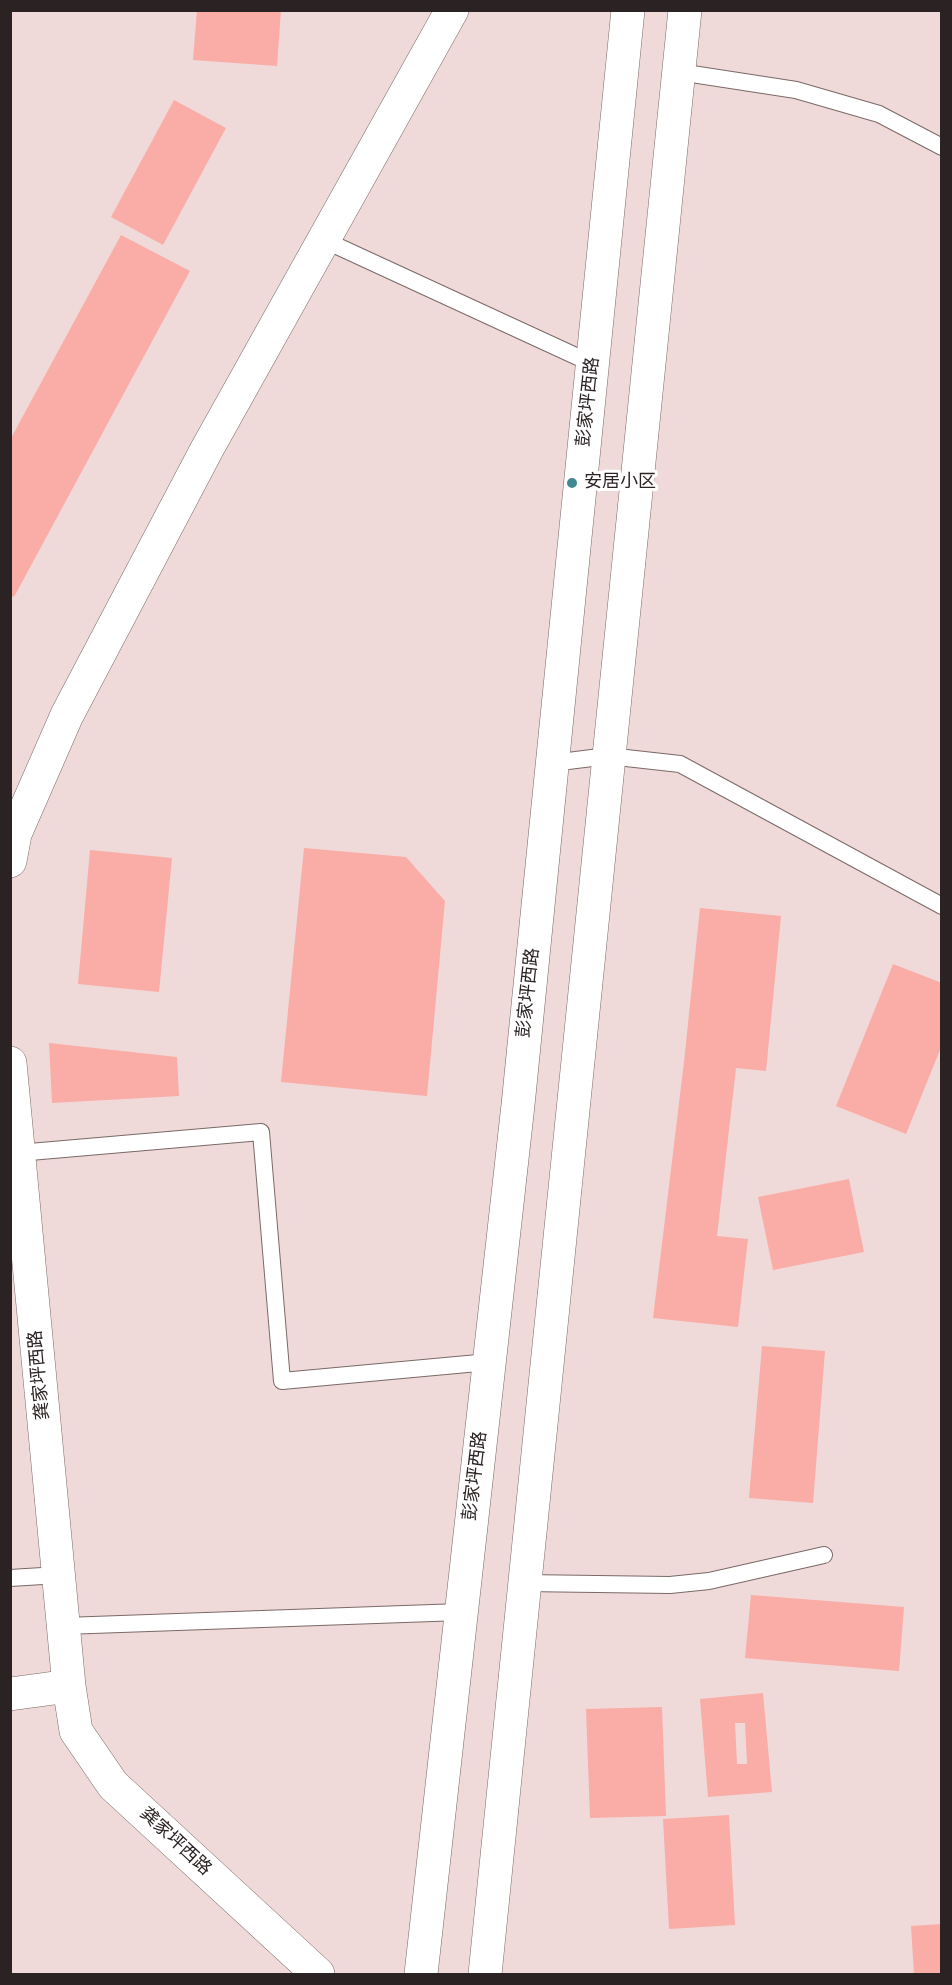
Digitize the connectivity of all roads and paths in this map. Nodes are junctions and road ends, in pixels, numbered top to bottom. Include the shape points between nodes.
1 (452, 10) edge
2 (628, 10) edge
3 (686, 10) edge
4 (679, 72) junction
5 (942, 147) edge
6 (324, 240) junction
7 (592, 364) junction
8 (608, 756) junction
9 (552, 763) junction
10 (13, 848) edge
11 (942, 906) edge
12 (10, 1063) edge
13 (18, 1153) junction
14 (18, 1231) edge
15 (489, 1362) junction
16 (824, 1555) dead end
17 (59, 1575) junction
18 (10, 1578) edge
19 (523, 1583) junction
20 (461, 1612) junction
21 (64, 1626) junction
22 (69, 1686) junction
23 (10, 1694) edge
24 (318, 1974) edge
25 (421, 1974) edge
26 (485, 1974) edge

1 - 6 main road
2 - 7 main road, 彭家坪西路
3 - 4 main road
4 - 5 lane via 796,90 879,114
4 - 8 main road
6 - 7 lane
6 - 10 main road via 207,449 67,715
7 - 9 main road, 彭家坪西路
8 - 9 lane
8 - 11 lane via 680,764
8 - 19 main road
9 - 15 main road, 彭家坪西路
12 - 13 main road, 龚家坪西路
13 - 14 main road, 龚家坪西路
13 - 15 lane via 261,1132 282,1382
14 - 17 main road, 龚家坪西路
15 - 20 main road, 彭家坪西路
16 - 19 lane via 709,1581 670,1585
17 - 18 lane
17 - 21 main road, 龚家坪西路
19 - 26 main road
20 - 21 lane
20 - 25 main road, 彭家坪西路
21 - 22 main road, 龚家坪西路
22 - 23 main road
22 - 24 main road, 龚家坪西路 via 76,1731 113,1785

